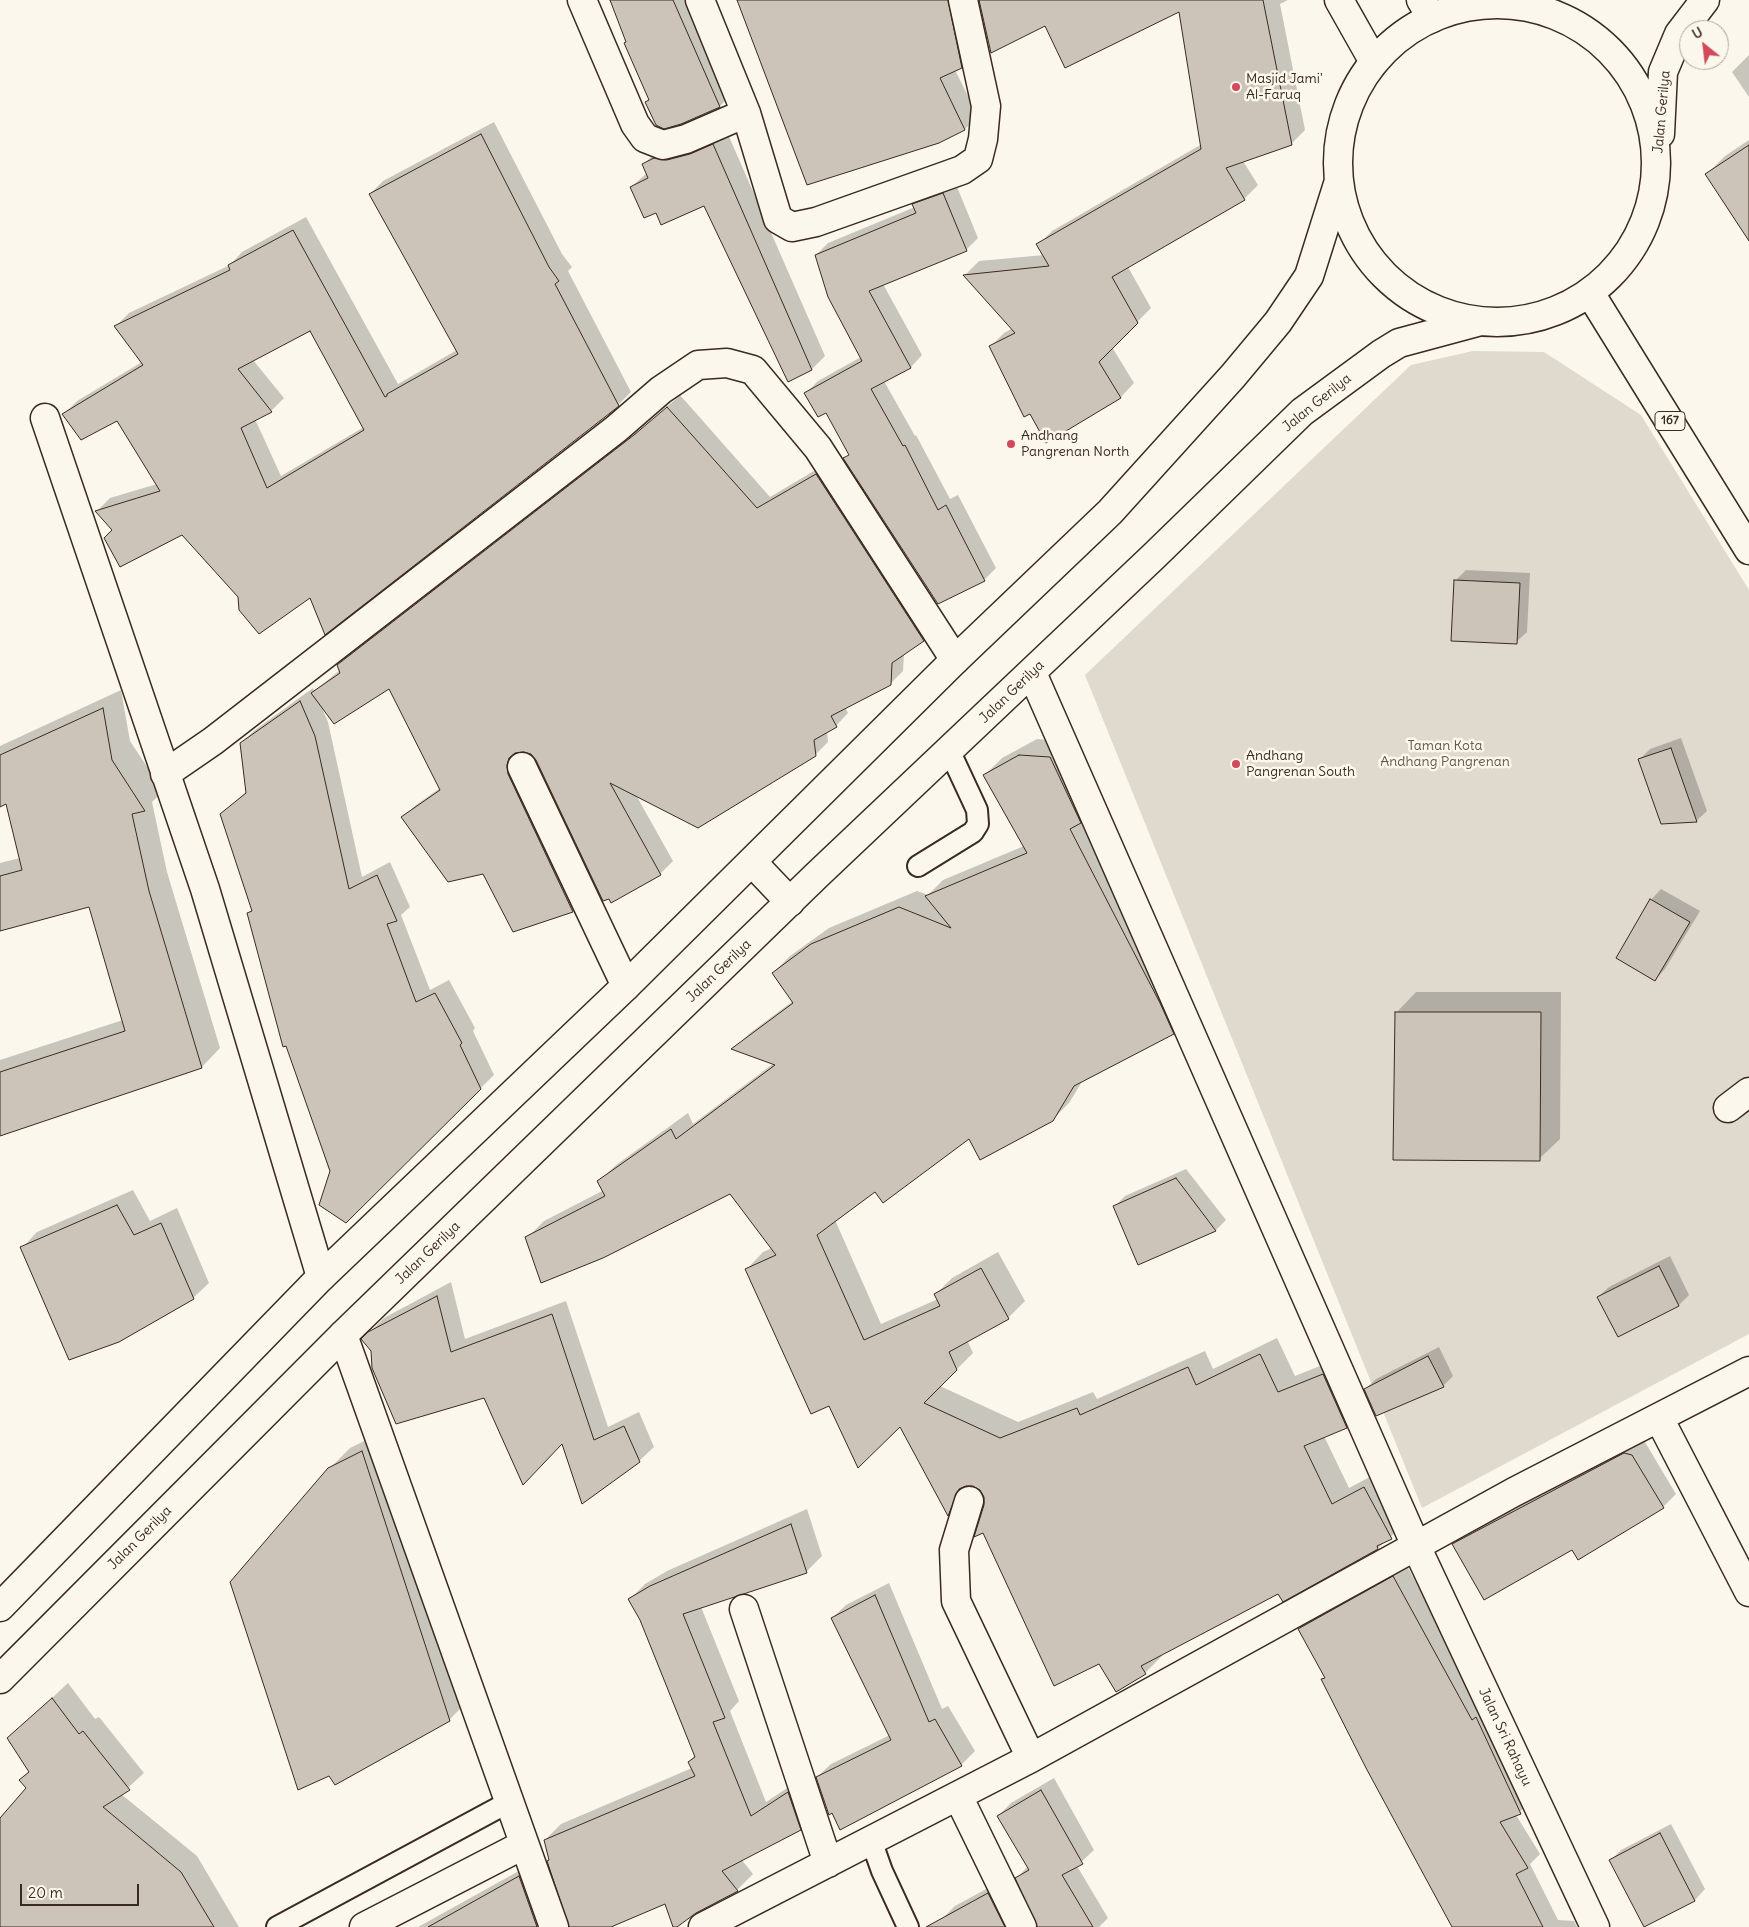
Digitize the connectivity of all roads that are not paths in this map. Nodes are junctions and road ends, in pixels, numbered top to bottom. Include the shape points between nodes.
1 (582, 0) edge
2 (700, 0) edge
3 (963, 0) edge
4 (1339, 0) edge
5 (1559, 0) edge
6 (1705, 0) edge
7 (1508, 4) junction
8 (1427, 9) edge
9 (1374, 62) junction
10 (746, 113) junction
11 (1657, 176) junction
12 (1338, 184) junction
13 (1590, 293) junction
14 (1478, 322) junction
15 (45, 418) dead end
16 (1747, 542) edge
17 (955, 660) junction
18 (1032, 673) junction
19 (950, 752) junction
20 (522, 767) dead end
21 (165, 774) junction
22 (752, 862) junction
23 (918, 866) dead end
24 (790, 902) junction
25 (626, 986) junction
26 (321, 1277) junction
27 (343, 1335) junction
28 (1749, 1370) edge
29 (1659, 1418) junction
30 (969, 1501) dead end
31 (1416, 1546) junction
32 (1749, 1592) edge
33 (0, 1607) edge
34 (744, 1609) dead end
35 (0, 1678) edge
36 (1031, 1758) junction
37 (958, 1796) junction
38 (509, 1802) junction
39 (871, 1840) junction
40 (523, 1845) junction
41 (828, 1863) junction
42 (277, 1927) edge
43 (364, 1927) edge
44 (554, 1927) edge
45 (703, 1927) edge
46 (908, 1927) edge
47 (1022, 1927) edge
48 (1595, 1927) edge

1 - 10 main road via 635,124 645,138 663,145 686,139
2 - 10 main road
3 - 10 main road via 986,106 978,159 962,170 816,222 792,227 778,219
4 - 9 main road
5 - 7 main road
6 - 11 main road, Jalan Gerilya via 1679,34 1663,72
7 - 8 main road
7 - 11 main road via 1557,15 1600,40 1634,79 1653,125
8 - 9 main road
9 - 12 main road via 1350,99 1338,140
11 - 13 main road via 1647,220 1629,253
12 - 14 main road via 1353,234 1384,277 1427,308
12 - 17 main road via 1309,276 1278,322 1110,512
13 - 14 main road via 1555,312 1518,322
13 - 16 main road, 167
14 - 18 main road, Jalan Gerilya via 1399,344 1302,412
15 - 21 main road
17 - 21 main road via 818,448 753,370 727,363 698,364 213,741
17 - 22 main road
18 - 19 main road, Jalan Gerilya
18 - 31 main road, Jalan Sri Rahayu
19 - 23 lane via 977,810 978,824 973,832
19 - 24 main road, Jalan Gerilya
20 - 25 main road
21 - 26 main road via 204,889
22 - 24 main road
22 - 25 main road
24 - 27 main road, Jalan Gerilya
25 - 26 main road
26 - 33 main road
27 - 35 main road, Jalan Gerilya
27 - 38 main road
28 - 29 main road
29 - 31 main road
29 - 32 main road
30 - 36 main road via 954,1550 956,1601
31 - 36 main road
31 - 48 main road, Jalan Sri Rahayu
34 - 41 main road
36 - 37 main road
37 - 39 main road
37 - 47 main road
38 - 40 main road
38 - 42 lane
39 - 41 main road
39 - 46 lane
40 - 43 main road
40 - 44 main road
41 - 45 main road

